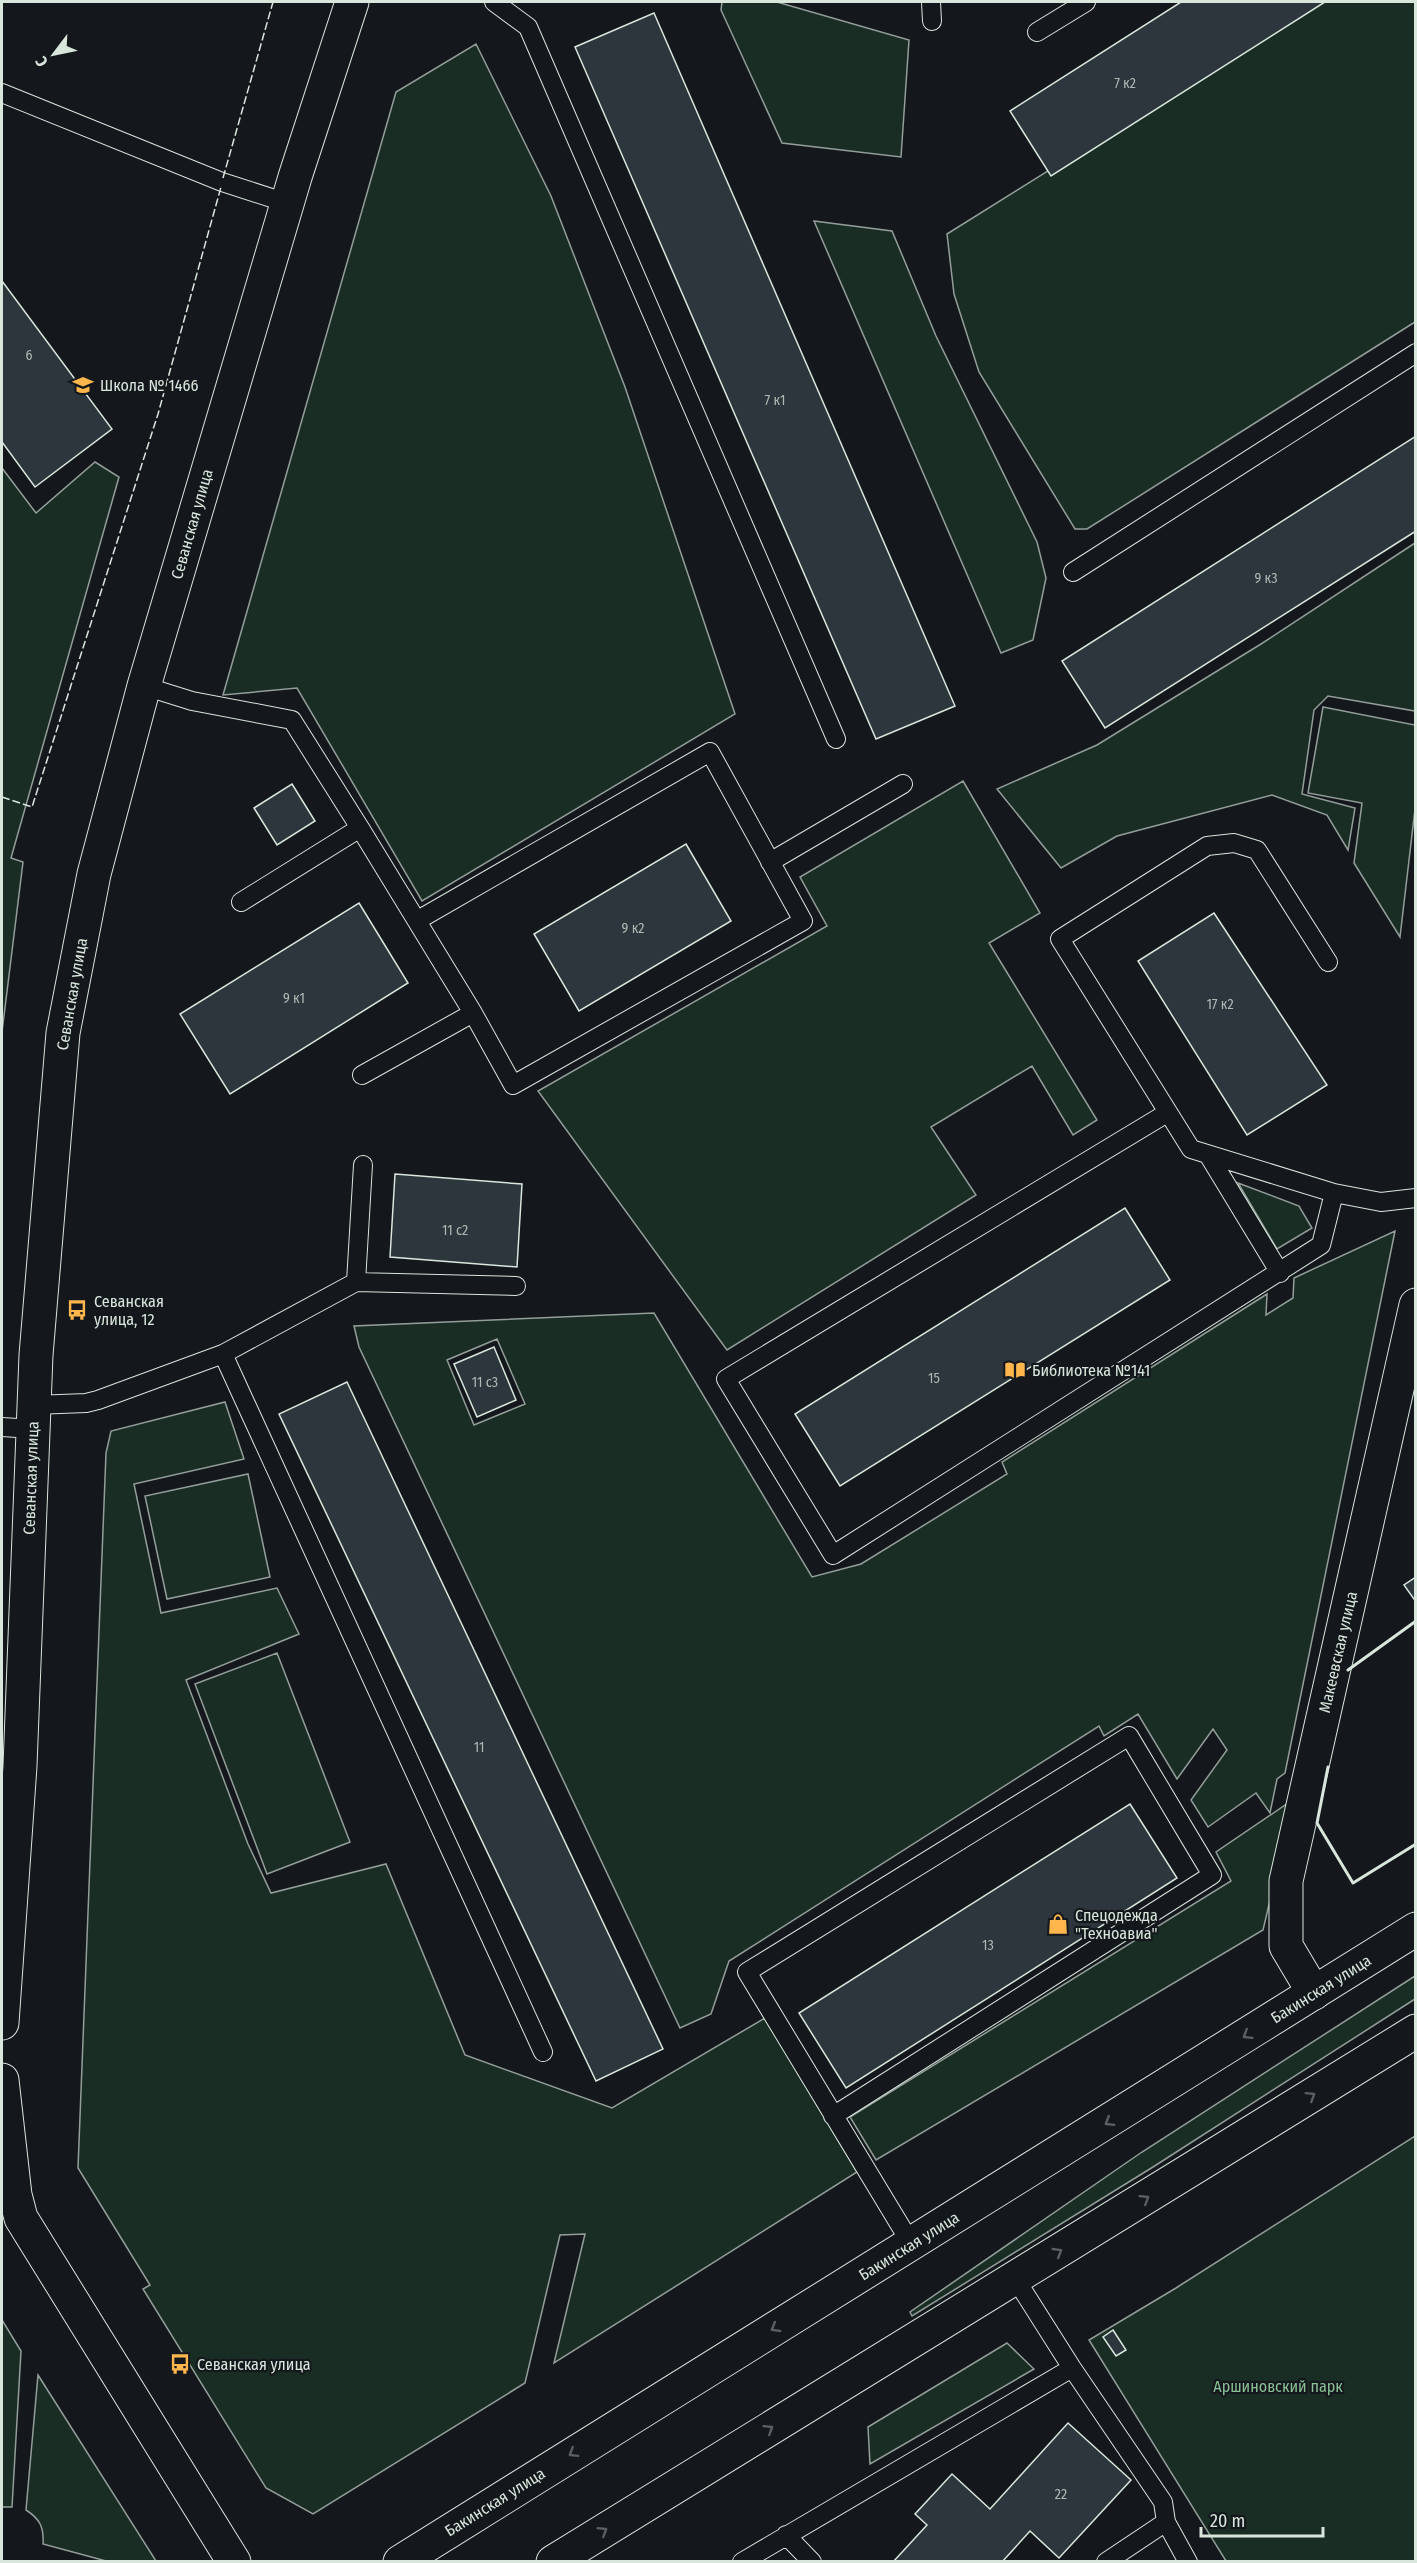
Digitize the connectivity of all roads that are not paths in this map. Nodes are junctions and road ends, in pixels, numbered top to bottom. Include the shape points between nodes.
1 (352, 2) edge
2 (494, 2) edge
3 (931, 2) edge
4 (1086, 2) edge
5 (932, 21) dead end
6 (1037, 32) dead end
7 (2, 93) edge
8 (287, 202) junction
9 (1416, 353) edge
10 (1073, 572) dead end
11 (144, 686) junction
12 (836, 739) dead end
13 (903, 784) dead end
14 (360, 828) junction
15 (770, 862) junction
16 (241, 902) dead end
17 (418, 920) junction
18 (1328, 962) dead end
19 (473, 1013) junction
20 (362, 1075) dead end
21 (1167, 1113) junction
22 (1209, 1156) junction
23 (363, 1165) dead end
24 (1334, 1192) junction
25 (1416, 1198) edge
26 (1280, 1273) junction
27 (356, 1282) junction
28 (516, 1286) dead end
29 (1416, 1305) edge
30 (223, 1354) junction
31 (22, 1420) edge
32 (11, 1766) edge
33 (1416, 1929) edge
34 (1314, 1993) junction
35 (2, 2023) edge
36 (1416, 2031) edge
37 (543, 2052) dead end
38 (2, 2080) edge
39 (833, 2116) junction
40 (912, 2245) junction
41 (1015, 2278) junction
42 (1072, 2368) junction
43 (1166, 2522) junction
44 (786, 2535) junction
45 (234, 2562) edge
46 (400, 2562) edge
47 (553, 2562) edge
48 (741, 2562) edge
49 (812, 2562) edge
50 (1106, 2562) edge
51 (1188, 2562) edge

1 - 8 street, Севанская улица
2 - 12 lane via 528,27
3 - 5 lane
4 - 6 lane
7 - 8 lane via 222,182
8 - 11 street, Севанская улица
9 - 10 lane
11 - 14 lane via 192,701 292,720
11 - 31 street, Севанская улица via 94,874 63,1033 36,1355
13 - 15 lane
14 - 16 lane
14 - 17 lane
15 - 17 lane via 710,752
15 - 19 lane via 803,921 513,1085
17 - 19 lane
18 - 21 lane via 1257,850 1234,843 1207,846 1060,939
19 - 20 lane
21 - 22 lane via 1191,1149
21 - 26 lane via 726,1379 833,1555
22 - 24 lane
22 - 26 lane
23 - 27 lane
24 - 25 lane via 1381,1202
24 - 26 lane via 1322,1245
27 - 28 lane
27 - 30 lane
29 - 34 street, Макеевская улица via 1286,1881 1286,1946
30 - 31 lane via 86,1403
30 - 37 lane
31 - 32 street, Севанская улица
32 - 35 street, Севанская улица
33 - 34 street, Бакинская улица
34 -> 40 street, Бакинская улица
41 -> 36 street
38 - 45 street via 21,2218
39 - 39 lane via 1212,1875 1129,1736 747,1972
39 - 40 lane
40 -> 46 street, Бакинская улица
41 - 42 lane
47 -> 41 street
42 - 43 lane via 1163,2502
42 - 44 lane
43 - 50 lane
43 - 51 lane
44 - 48 lane
44 - 49 lane

